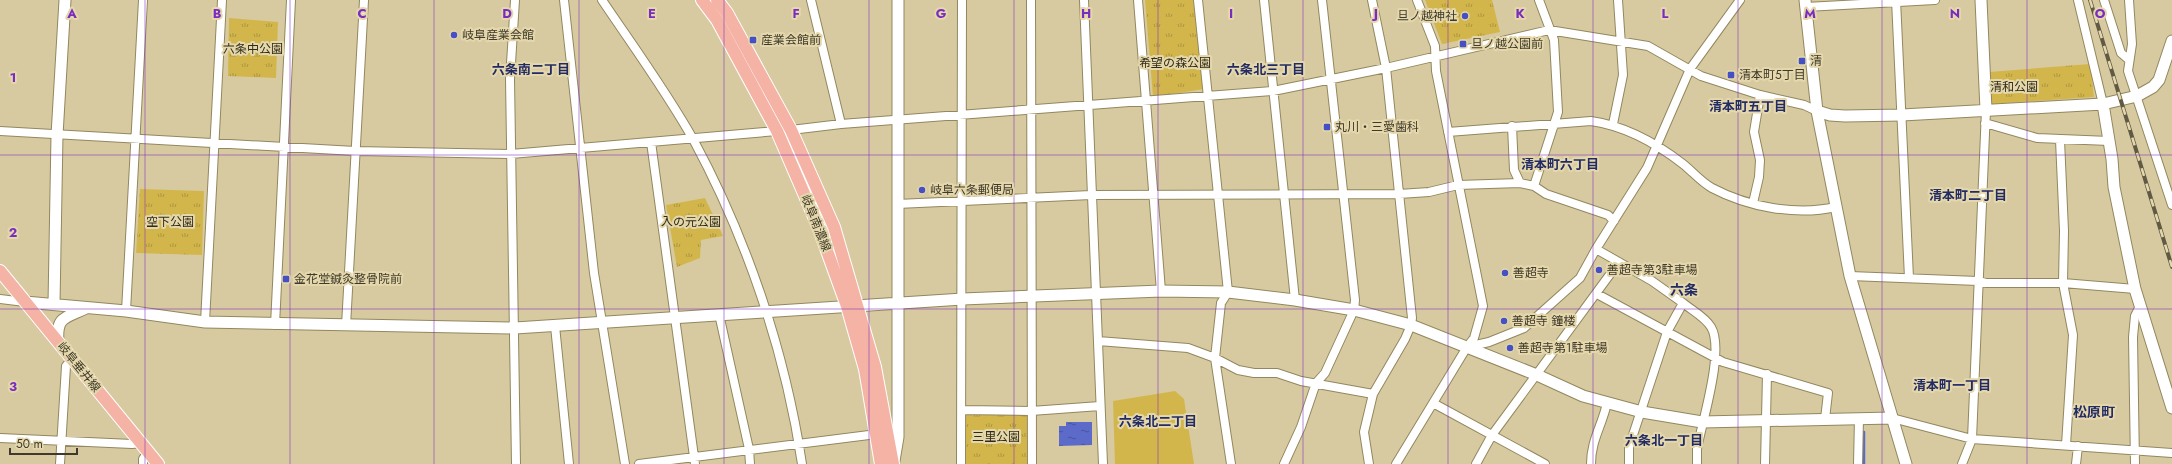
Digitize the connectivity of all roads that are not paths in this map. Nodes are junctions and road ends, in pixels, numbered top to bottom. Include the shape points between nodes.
1 (65, 0) edge
2 (143, 0) edge
3 (222, 0) edge
4 (292, 0) edge
5 (364, 0) edge
6 (515, 0) edge
7 (564, 0) edge
8 (602, 0) edge
9 (702, 0) edge
10 (717, 0) edge
11 (811, 0) edge
12 (898, 0) edge
13 (962, 0) edge
14 (1031, 0) edge
15 (1084, 0) edge
16 (1138, 0) edge
17 (1198, 0) edge
18 (1264, 0) edge
19 (1322, 0) edge
20 (1372, 0) edge
21 (1417, 0) edge
22 (1540, 0) edge
23 (1618, 0) edge
24 (1740, 0) edge
25 (1935, 0) edge
26 (1981, 0) edge
27 (2078, 0) edge
28 (2104, 0) edge
29 (2129, 0) edge
30 (1896, 1) edge
31 (1805, 4) edge
32 (1549, 30) junction
33 (1620, 41) junction
34 (2172, 41) edge
35 (1435, 56) junction
36 (2128, 59) junction
37 (2168, 62) edge
38 (1386, 68) junction
39 (1690, 69) junction
40 (1331, 79) junction
41 (1273, 91) junction
42 (1760, 95) junction
43 (1209, 96) junction
44 (2137, 96) junction
45 (1146, 101) junction
46 (2103, 104) junction
47 (1088, 106) junction
48 (1817, 110) junction
49 (1986, 110) junction
50 (1030, 111) junction
51 (1902, 115) junction
52 (963, 116) junction
53 (898, 120) junction
54 (1555, 123) junction
55 (1985, 123) junction
56 (841, 124) junction
57 (1612, 124) junction
58 (1512, 126) junction
59 (790, 130) junction
60 (777, 131) junction
61 (0, 132) edge
62 (1448, 132) junction
63 (57, 135) junction
64 (692, 138) junction
65 (136, 139) junction
66 (2060, 140) junction
67 (2109, 141) junction
68 (651, 142) junction
69 (214, 143) junction
70 (1657, 145) junction
71 (284, 147) junction
72 (581, 148) junction
73 (355, 151) junction
74 (511, 154) junction
75 (1520, 183) junction
76 (1458, 186) junction
77 (1534, 186) junction
78 (2169, 187) edge
79 (1284, 194) junction
80 (1344, 194) junction
81 (1399, 194) junction
82 (1091, 195) junction
83 (1153, 195) junction
84 (1219, 195) junction
85 (1030, 198) junction
86 (962, 201) junction
87 (1753, 203) junction
88 (897, 204) junction
89 (2172, 205) edge
90 (1836, 207) junction
91 (1614, 221) junction
92 (1596, 249) junction
93 (1619, 262) junction
94 (0, 271) edge
95 (1850, 276) junction
96 (1909, 278) junction
97 (1978, 281) junction
98 (2062, 283) junction
99 (2135, 289) junction
100 (1161, 291) junction
101 (1228, 292) junction
102 (1096, 293) junction
103 (1597, 294) junction
104 (1030, 296) junction
105 (0, 299) edge
106 (963, 299) junction
107 (1295, 300) junction
108 (25, 302) junction
109 (898, 303) junction
110 (1683, 303) junction
111 (54, 304) junction
112 (853, 306) junction
113 (2140, 306) junction
114 (86, 307) junction
115 (1354, 310) junction
116 (126, 311) junction
117 (766, 311) junction
118 (719, 314) junction
119 (676, 318) junction
120 (205, 322) junction
121 (602, 322) junction
122 (275, 324) junction
123 (1411, 325) junction
124 (346, 326) junction
125 (555, 326) junction
126 (516, 328) junction
127 (1667, 332) junction
128 (2148, 332) junction
129 (2133, 337) junction
130 (58, 341) junction
131 (1098, 341) junction
132 (1467, 347) junction
133 (1215, 358) junction
134 (1716, 358) junction
135 (72, 359) junction
136 (1767, 374) junction
137 (1537, 375) junction
138 (1316, 383) junction
139 (1373, 394) junction
140 (1433, 403) junction
141 (1607, 403) junction
142 (1100, 406) junction
143 (2172, 408) edge
144 (962, 410) junction
145 (1031, 411) junction
146 (1642, 412) junction
147 (1859, 418) junction
148 (1892, 418) junction
149 (1825, 419) junction
150 (1766, 420) junction
151 (1702, 422) junction
152 (877, 434) junction
153 (1492, 435) junction
154 (0, 438) edge
155 (1972, 439) junction
156 (61, 441) junction
157 (799, 444) junction
158 (2066, 445) junction
159 (2078, 446) junction
160 (144, 447) junction
161 (749, 449) junction
162 (2136, 451) junction
163 (2172, 453) edge
164 (695, 460) edge
165 (60, 464) edge
166 (143, 464) edge
167 (158, 464) edge
168 (516, 464) edge
169 (569, 464) edge
170 (625, 464) edge
171 (639, 464) edge
172 (750, 464) edge
173 (802, 464) edge
174 (881, 464) edge
175 (893, 464) edge
176 (961, 464) edge
177 (1032, 464) edge
178 (1102, 464) edge
179 (1231, 464) edge
180 (1284, 464) edge
181 (1369, 464) edge
182 (1396, 464) edge
183 (1476, 464) edge
184 (1545, 464) edge
185 (1591, 464) edge
186 (1629, 464) edge
187 (1697, 464) edge
188 (1765, 464) edge
189 (1858, 464) edge
190 (1906, 464) edge
191 (1962, 464) edge
192 (2076, 464) edge
193 (2135, 464) edge

1 - 63 street
2 - 65 street
3 - 69 street
4 - 71 street
5 - 73 street
6 - 74 street via 510,79
7 - 72 street
8 - 64 street
9 - 60 main road, 岐阜南濃線 via 717,20
10 - 59 main road, 岐阜南濃線 via 727,13
11 - 56 street
12 - 53 street
13 - 52 street
14 - 50 street
15 - 47 street
16 - 45 street
17 - 43 street
18 - 41 street
19 - 40 street
20 - 38 street
21 - 35 street via 1435,46
22 - 32 street
23 - 33 street
24 - 39 street
25 - 30 street
26 - 49 street
27 - 46 street
28 - 36 street via 2121,53
29 - 36 street via 2132,44
30 - 31 street
30 - 51 street
31 - 48 street
32 - 33 street
32 - 35 street
32 - 54 street via 1554,40 1558,112
33 - 39 street via 1648,46
33 - 57 street via 1623,74
34 - 37 street
35 - 38 street
35 - 62 street
36 - 44 street via 2128,71
37 - 44 street via 2153,87
38 - 40 street
38 - 81 street
39 - 42 street via 1701,76
39 - 70 street
40 - 41 street
40 - 80 street
41 - 43 street
41 - 79 street
42 - 48 street
42 - 87 street via 1754,132 1760,160 1759,177
43 - 45 street
43 - 84 street
44 - 46 street
44 - 78 street
45 - 47 street
45 - 83 street
46 - 49 street
46 - 67 street
47 - 50 street
47 - 82 street
48 - 51 street via 1830,115 1845,116
48 - 90 street
49 - 51 street
49 - 55 street
50 - 52 street
50 - 85 street
51 - 96 street
52 - 53 street
52 - 86 street
53 - 56 street
53 - 88 street
54 - 57 street via 1591,121
54 - 58 street
54 - 77 street
55 - 66 street via 2037,138
55 - 97 street
56 - 59 street
57 - 70 street
58 - 62 street
58 - 75 street via 1514,170
59 - 112 main road, 岐阜南濃線 via 834,226
60 - 64 street
60 - 112 main road, 岐阜南濃線
61 - 63 street
62 - 76 street
63 - 65 street
63 - 111 street
64 - 68 street
64 - 117 street via 739,236
65 - 69 street
65 - 116 street
66 - 67 street
66 - 98 street via 2064,230
67 - 99 street via 2114,187
68 - 72 street
68 - 119 street
69 - 71 street
69 - 120 street
70 - 87 street via 1711,187
70 - 91 street via 1647,168
71 - 73 street
71 - 122 street
72 - 74 street
72 - 121 street via 594,273
73 - 74 street
73 - 124 street
74 - 126 street
75 - 76 street
75 - 77 street
76 - 81 street via 1429,192
76 - 132 street via 1483,306 1474,338
77 - 91 street via 1546,194 1608,215
78 - 89 street
79 - 80 street
79 - 84 street
79 - 107 street
80 - 81 street
80 - 115 street
81 - 123 street
82 - 83 street
82 - 85 street
82 - 102 street
83 - 84 street
83 - 100 street
84 - 101 street
85 - 86 street
85 - 104 street
86 - 88 street
86 - 106 street
87 - 90 street via 1779,209 1823,210
88 - 109 street
90 - 95 street
91 - 92 street
92 - 93 street
92 - 132 street via 1580,278 1524,328 1489,342
93 - 103 street
93 - 110 street via 1652,280
94 - 108 main road, 岐阜垂井線
95 - 96 street
95 - 148 street
96 - 97 street
97 - 98 street
97 - 155 street
98 - 99 street
98 - 158 street via 2073,335
99 - 113 street
100 - 101 street
100 - 102 street
101 - 107 street
101 - 133 street via 1220,303
102 - 104 street
102 - 131 street
103 - 127 street
103 - 137 street
104 - 106 street
104 - 145 street
105 - 108 street
106 - 109 street
106 - 144 street
107 - 115 street
108 - 111 street
108 - 130 main road, 岐阜垂井線
109 - 112 street
109 - 175 street via 898,437
110 - 127 street
110 - 134 street via 1712,329
111 - 114 street
112 - 117 street
112 - 152 main road, 岐阜南濃線
112 - 175 main road, 岐阜南濃線 via 875,367
113 - 128 street
113 - 129 street via 2135,316
114 - 116 street
114 - 130 street via 61,319 57,328
115 - 123 street
115 - 138 street via 1325,373
116 - 120 street
117 - 118 street
117 - 157 street via 790,398
118 - 119 street
118 - 161 street
119 - 121 street
119 - 164 street
120 - 122 street
121 - 125 street
121 - 170 street
122 - 124 street
123 - 132 street
123 - 139 street
124 - 126 street
125 - 126 street
125 - 169 street
126 - 168 street
127 - 134 street
127 - 146 street
128 - 129 street
128 - 143 street
129 - 162 street
130 - 135 main road, 岐阜垂井線
131 - 133 street via 1188,348
131 - 142 street
132 - 137 street
132 - 140 street
133 - 138 street via 1238,370 1277,373
133 - 179 street
134 - 136 street
134 - 151 street
135 - 156 street via 66,366
135 - 160 main road, 岐阜垂井線
136 - 149 street via 1828,393
136 - 150 street
137 - 141 street via 1584,396
137 - 153 street
138 - 139 street
138 - 180 street via 1301,428
139 - 181 street via 1364,432
140 - 153 street
140 - 182 street
141 - 146 street
141 - 185 street via 1591,448
142 - 145 street
142 - 178 street
144 - 145 street
144 - 176 street
145 - 177 street
146 - 151 street
146 - 186 street via 1629,447
147 - 148 street
147 - 149 street
147 - 189 street
148 - 155 street
148 - 190 street
149 - 150 street
150 - 151 street
150 - 188 street
151 - 187 street
152 - 157 street
152 - 174 main road, 岐阜南濃線
153 - 183 street
153 - 184 street
154 - 156 street
155 - 158 street
155 - 191 street
156 - 160 street via 132,444
156 - 165 street
157 - 161 street
157 - 173 street
158 - 159 street
159 - 162 street
159 - 192 street
160 - 166 street
160 - 167 main road, 岐阜垂井線
161 - 164 street
161 - 172 street
162 - 163 street
162 - 193 street
164 - 171 street

